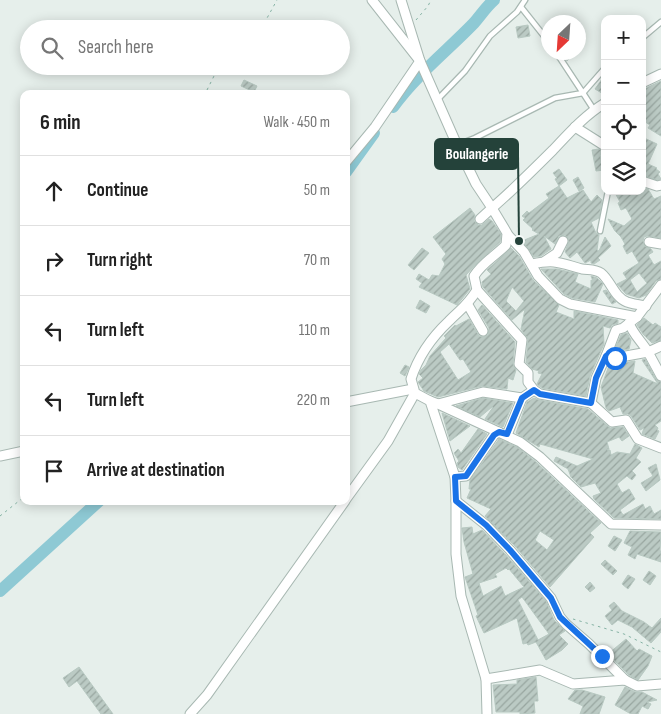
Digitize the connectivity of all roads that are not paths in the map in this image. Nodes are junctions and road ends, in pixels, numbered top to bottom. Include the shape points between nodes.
1 (372, 0) edge
2 (400, 0) edge
3 (525, 0) edge
4 (521, 7) junction
5 (661, 22) edge
6 (410, 28) junction
7 (541, 32) edge
8 (646, 35) edge
9 (400, 36) junction
10 (561, 60) edge
11 (420, 61) junction
12 (601, 73) edge
13 (661, 74) edge
14 (646, 81) edge
15 (583, 93) junction
16 (437, 97) junction
17 (602, 105) edge
18 (594, 110) junction
19 (576, 127) junction
20 (601, 143) edge
21 (456, 145) junction
22 (350, 157) edge
23 (646, 182) edge
24 (661, 185) edge
25 (607, 195) edge
26 (492, 208) junction
27 (480, 219) dead end
28 (600, 231) dead end
29 (508, 235) junction
30 (563, 241) dead end
31 (649, 242) dead end
32 (661, 244) edge
33 (544, 261) junction
34 (532, 264) junction
35 (661, 285) edge
36 (477, 290) junction
37 (468, 305) junction
38 (646, 306) junction
39 (637, 317) junction
40 (629, 323) junction
41 (482, 332) dead end
42 (661, 346) edge
43 (648, 352) junction
44 (606, 356) junction
45 (661, 376) edge
46 (534, 390) junction
47 (414, 391) junction
48 (522, 398) junction
49 (350, 401) edge
50 (434, 402) junction
51 (591, 403) junction
52 (503, 433) junction
53 (661, 448) edge
54 (20, 452) edge
55 (0, 456) edge
56 (455, 477) junction
57 (350, 494) edge
58 (456, 501) junction
59 (342, 505) edge
60 (661, 525) edge
61 (486, 678) junction
62 (625, 680) junction
63 (661, 684) edge
64 (190, 714) edge
65 (487, 714) edge

1 - 9 street
2 - 6 street
3 - 4 lane
4 - 7 lane
4 - 16 lane via 490,36 464,71
5 - 8 lane
6 - 9 street
6 - 11 street
9 - 11 street
10 - 15 lane
11 - 16 street
11 - 22 street
12 - 15 lane
13 - 14 street
15 - 18 lane
15 - 21 lane via 555,98
16 - 21 street
17 - 18 street
18 - 19 street
19 - 20 street
19 - 26 street
21 - 26 street
23 - 24 street
25 - 28 lane
26 - 27 street
26 - 29 street
29 - 34 street
29 - 36 street via 506,245 490,261 484,262 474,276
30 - 33 street via 557,253
31 - 32 street
33 - 34 street
33 - 38 street via 594,269 605,277 622,299
34 - 39 street via 538,276 565,302
35 - 38 street
36 - 37 street
36 - 46 street via 522,340 519,364 528,373 528,382
37 - 41 street
37 - 47 street via 429,342 411,379
38 - 39 street
39 - 40 street
40 - 43 street
40 - 44 street via 616,330
42 - 43 street
43 - 44 street via 615,358
43 - 45 street
44 - 51 street via 596,378
46 - 48 street
46 - 51 street via 540,394
47 - 49 street
47 - 50 street
47 - 57 street via 388,440
48 - 50 street via 483,392
48 - 52 street
50 - 52 street
50 - 56 street
51 - 53 street via 612,422 626,420 638,439
52 - 56 street via 494,435 466,476
52 - 60 street via 540,457 611,524
54 - 55 street
56 - 58 street
58 - 61 street via 456,554 461,596
58 - 62 street via 498,537 551,598 560,617
59 - 64 street via 207,695
61 - 62 street via 540,670 573,684
61 - 65 street
62 - 63 street via 637,686

